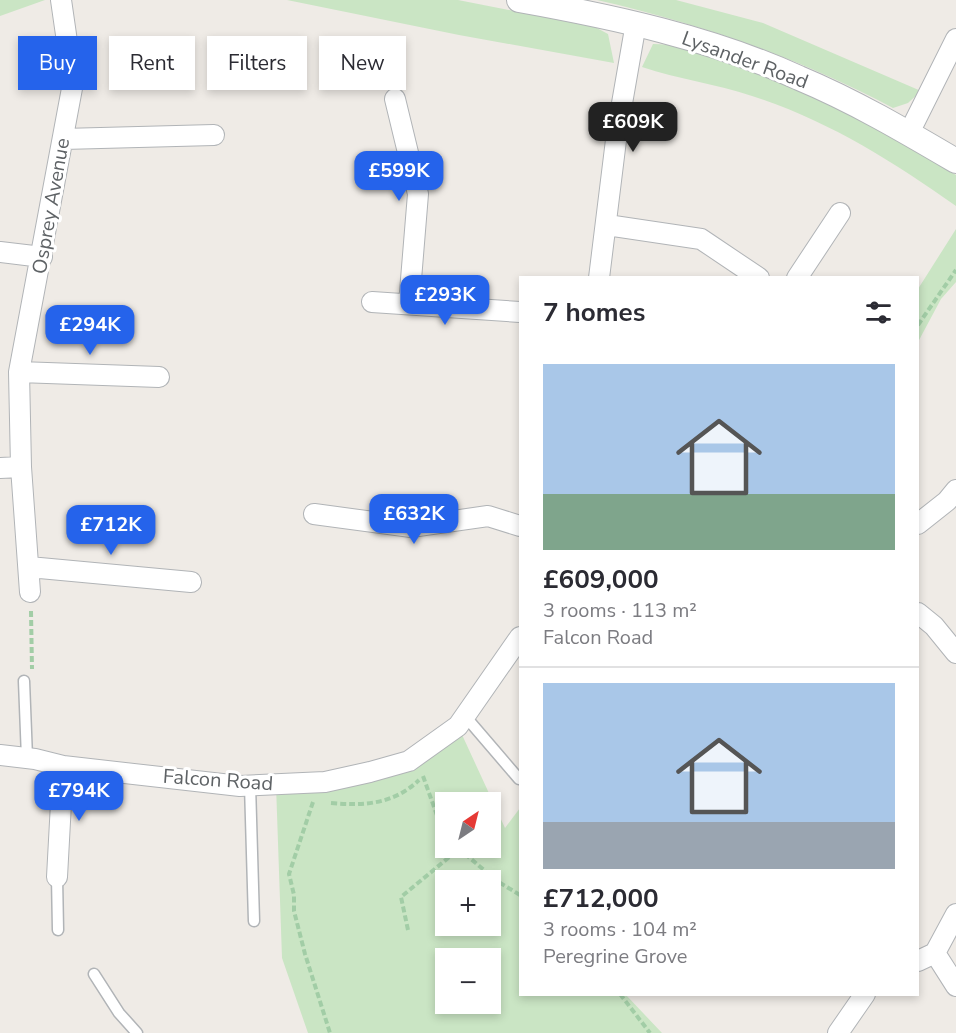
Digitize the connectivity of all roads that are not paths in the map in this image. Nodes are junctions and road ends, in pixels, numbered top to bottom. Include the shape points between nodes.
1 (61, 0) edge
2 (519, 0) edge
3 (636, 23) junction
4 (956, 39) edge
5 (395, 99) dead end
6 (909, 133) junction
7 (214, 135) dead end
8 (63, 139) junction
9 (956, 161) edge
10 (840, 213) dead end
11 (607, 225) junction
12 (0, 252) edge
13 (42, 256) junction
14 (599, 276) edge
15 (756, 276) edge
16 (798, 276) edge
17 (372, 302) dead end
18 (409, 304) junction
19 (519, 312) edge
20 (19, 372) junction
21 (159, 377) dead end
22 (21, 467) junction
23 (0, 468) edge
24 (956, 490) edge
25 (314, 514) dead end
26 (919, 523) edge
27 (519, 526) edge
28 (29, 567) junction
29 (191, 582) dead end
30 (30, 592) dead end
31 (919, 614) edge
32 (519, 638) edge
33 (956, 653) edge
34 (24, 681) dead end
35 (465, 716) junction
36 (0, 755) edge
37 (27, 758) junction
38 (63, 766) junction
39 (519, 779) dead end
40 (250, 785) junction
41 (57, 877) joint
42 (956, 914) edge
43 (254, 921) dead end
44 (58, 930) dead end
45 (926, 957) edge
46 (94, 974) dead end
47 (956, 986) edge
48 (864, 996) edge
49 (136, 1033) edge
50 (838, 1033) edge

1 - 8 street, Osprey Avenue via 73,83
2 - 3 street, Lysander Road
3 - 6 street, Lysander Road via 798,77
3 - 11 street via 617,132
4 - 6 street
5 - 18 street via 418,194
6 - 9 street, Lysander Road
7 - 8 street
8 - 13 street, Osprey Avenue
10 - 16 street
11 - 14 street
11 - 15 street via 701,239
12 - 13 street
13 - 20 street, Osprey Avenue
17 - 18 street
18 - 19 street
20 - 21 street
20 - 22 street, Osprey Avenue
22 - 23 street
22 - 28 street, Osprey Avenue
24 - 26 street
25 - 27 street via 411,527 488,516
28 - 29 street
28 - 30 street, Osprey Avenue
31 - 33 street
32 - 35 street, Falcon Road
34 - 37 lane
35 - 39 lane
35 - 40 street, Falcon Road via 458,726 409,761 325,782
36 - 37 street, Falcon Road
37 - 38 street, Falcon Road
38 - 40 street, Falcon Road
38 - 41 street
40 - 43 lane
41 - 44 lane
42 - 45 street
45 - 47 street
46 - 49 lane
48 - 50 street

